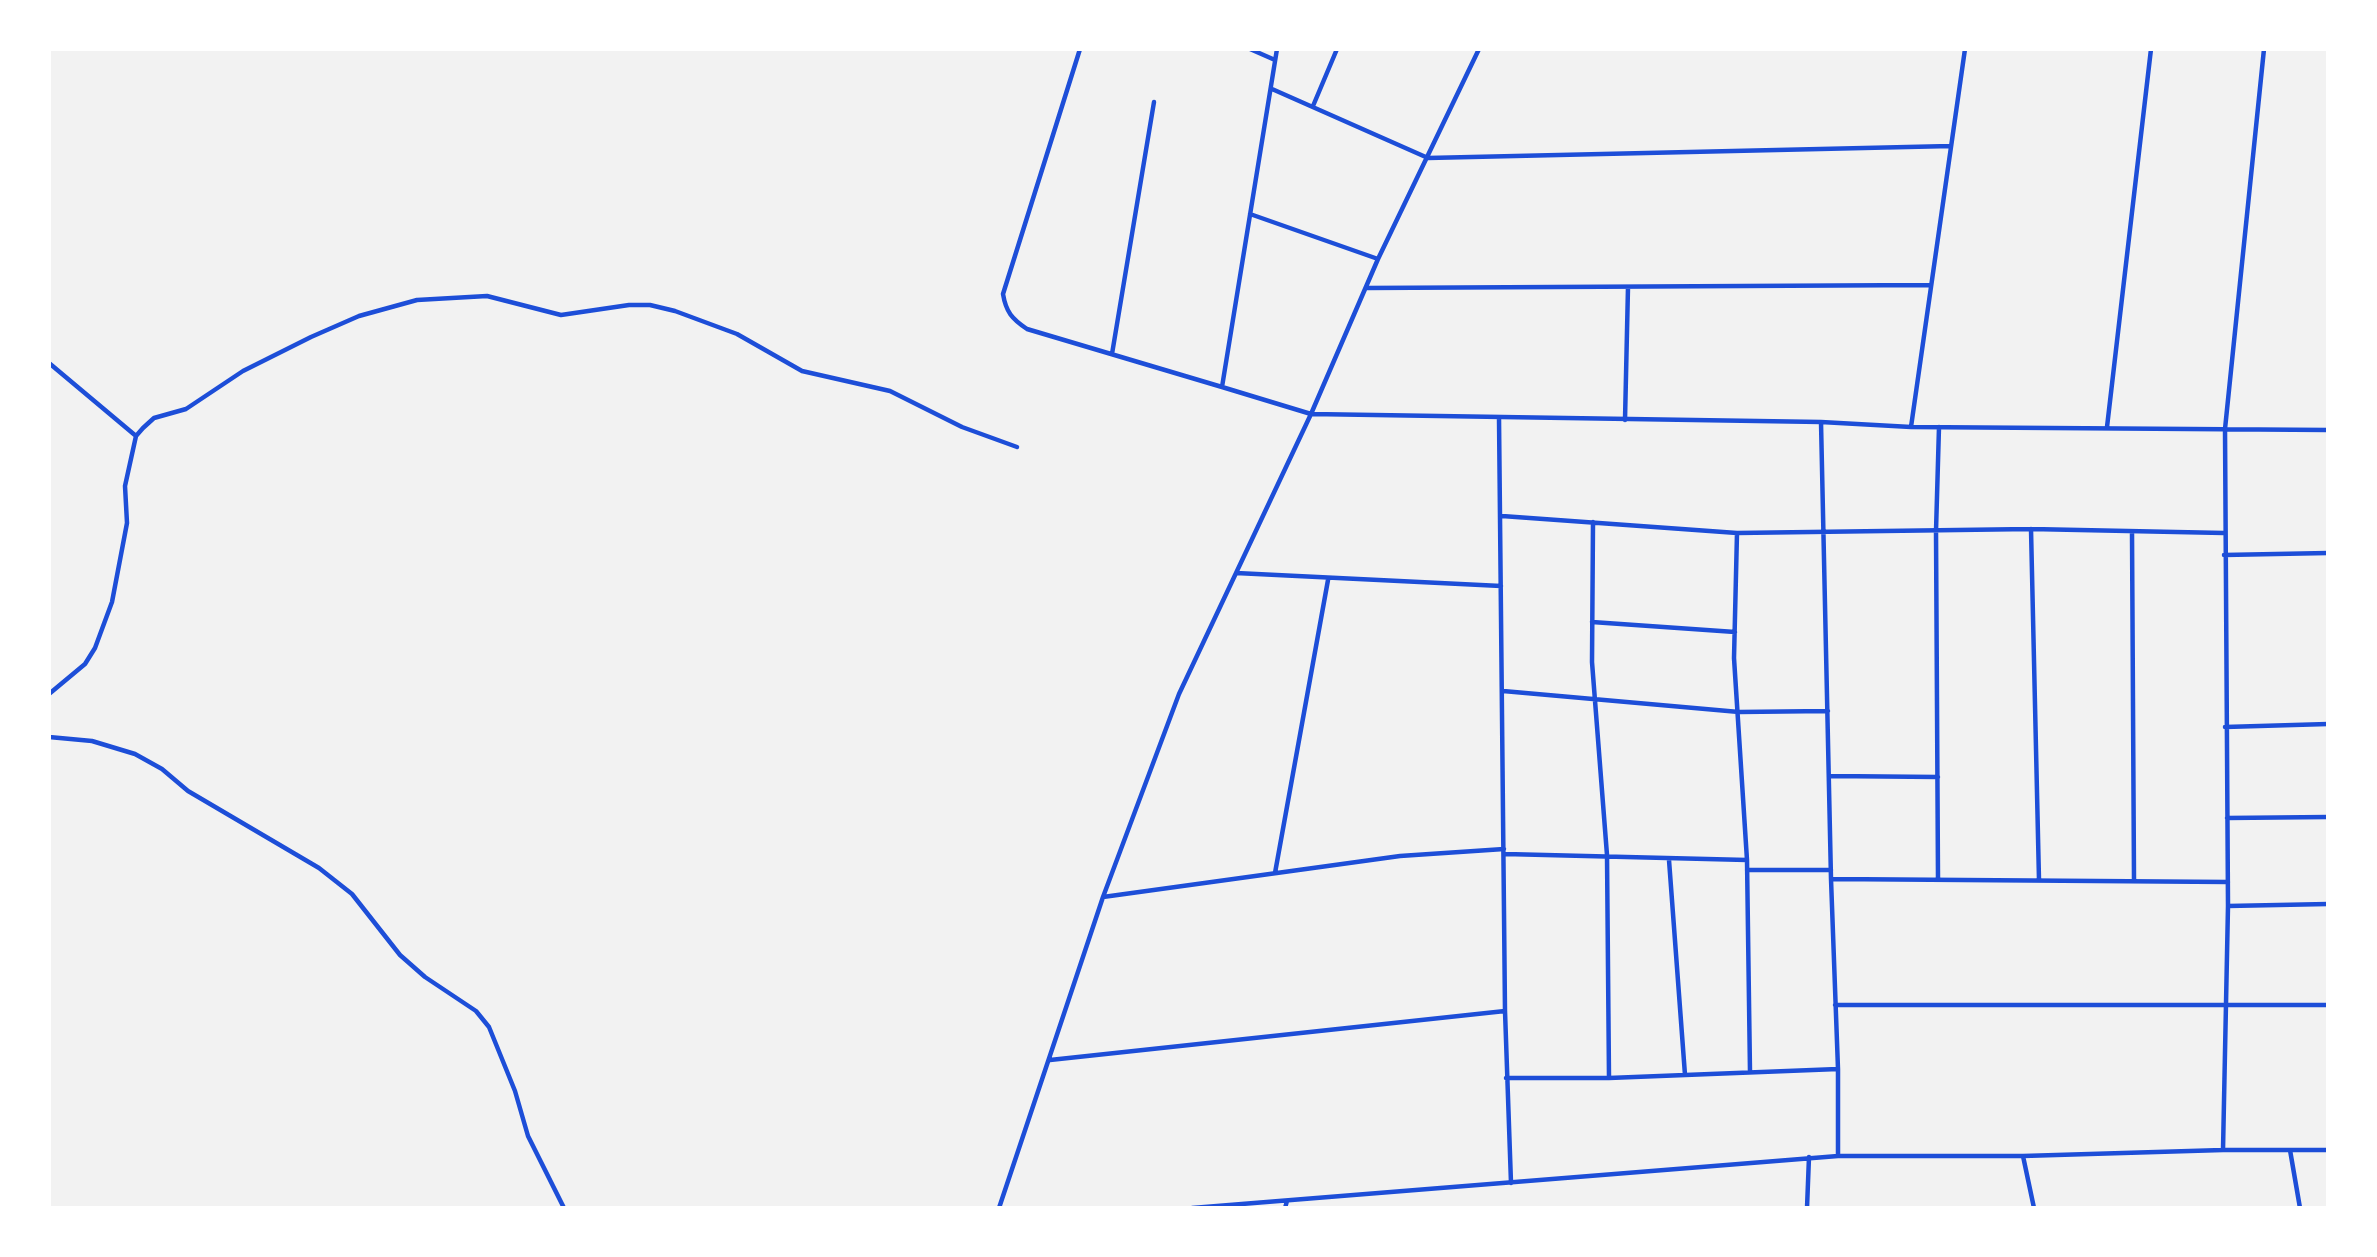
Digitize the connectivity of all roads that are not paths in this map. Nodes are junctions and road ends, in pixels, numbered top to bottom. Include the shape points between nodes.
1 (1080, 49) edge
2 (1250, 49) edge
3 (1277, 49) edge
4 (1337, 49) edge
5 (1479, 49) edge
6 (1965, 49) edge
7 (2151, 49) edge
8 (2264, 49) edge
9 (1275, 60) junction
10 (1272, 89) junction
11 (1154, 102) dead end
12 (1313, 106) junction
13 (1951, 146) junction
14 (1428, 158) junction
15 (1250, 214) junction
16 (1378, 259) junction
17 (1931, 285) junction
18 (1628, 287) junction
19 (1366, 288) junction
20 (1112, 354) junction
21 (49, 363) edge
22 (1222, 387) junction
23 (1311, 414) junction
24 (1499, 418) junction
25 (1625, 420) junction
26 (1821, 422) junction
27 (1911, 427) junction
28 (1940, 427) junction
29 (2107, 427) junction
30 (2225, 429) junction
31 (2328, 430) edge
32 (136, 436) junction
33 (1017, 447) dead end
34 (1502, 516) junction
35 (1593, 522) junction
36 (2031, 529) junction
37 (1936, 531) junction
38 (2132, 532) junction
39 (1737, 533) junction
40 (2224, 533) junction
41 (1823, 534) junction
42 (2328, 553) edge
43 (2224, 555) junction
44 (1236, 573) junction
45 (1328, 580) junction
46 (1501, 586) junction
47 (1592, 622) junction
48 (1735, 632) junction
49 (1503, 691) junction
50 (49, 694) edge
51 (1595, 698) junction
52 (1828, 711) junction
53 (1739, 712) junction
54 (2328, 724) edge
55 (2225, 727) junction
56 (49, 737) edge
57 (1829, 776) junction
58 (1938, 777) junction
59 (2328, 817) edge
60 (2227, 818) junction
61 (1505, 851) junction
62 (1607, 855) junction
63 (1669, 860) junction
64 (1747, 860) junction
65 (1747, 870) junction
66 (1831, 870) junction
67 (1275, 873) junction
68 (1831, 879) junction
69 (1938, 880) junction
70 (2039, 880) junction
71 (2134, 880) junction
72 (2228, 882) junction
73 (1103, 897) junction
74 (2328, 904) edge
75 (2228, 906) junction
76 (1835, 1005) junction
77 (2328, 1005) edge
78 (2225, 1006) junction
79 (1505, 1011) junction
80 (1049, 1060) junction
81 (1839, 1069) junction
82 (1749, 1072) junction
83 (1685, 1076) junction
84 (1506, 1078) junction
85 (1609, 1078) junction
86 (2223, 1150) junction
87 (2290, 1150) junction
88 (2328, 1150) edge
89 (1838, 1156) junction
90 (2023, 1156) junction
91 (1809, 1157) junction
92 (1511, 1183) junction
93 (1287, 1201) junction
94 (564, 1208) edge
95 (999, 1208) edge
96 (1192, 1208) edge
97 (1285, 1208) edge
98 (1807, 1208) edge
99 (2034, 1208) edge
100 (2300, 1208) edge

1 - 20 street via 1003,294 1013,320 1027,329
2 - 9 street
3 - 9 street
4 - 12 street
5 - 14 street
6 - 13 street
7 - 29 street
8 - 30 street
9 - 10 street
10 - 12 street
10 - 15 street
11 - 20 street
12 - 14 street
13 - 14 street
13 - 17 street
14 - 16 street
15 - 16 street
15 - 22 street
16 - 19 street
17 - 18 street
17 - 27 street
18 - 19 street
18 - 25 street
19 - 23 street
20 - 22 street
21 - 32 street
22 - 23 street
23 - 24 street
23 - 44 street
24 - 25 street
24 - 34 street
25 - 26 street
26 - 27 street
26 - 41 street
27 - 28 street
28 - 29 street
28 - 37 street
29 - 30 street
30 - 31 street
30 - 40 street
32 - 33 street via 154,418 186,409 243,371 359,316 416,300 487,296 561,315 629,305 675,311 737,334 802,371 890,391 962,427
32 - 50 street via 125,486 127,523 113,602 85,664
34 - 35 street
34 - 46 street
35 - 39 street
35 - 47 street
36 - 37 street
36 - 38 street
36 - 70 street
37 - 41 street
37 - 58 street
38 - 40 street
38 - 71 street
39 - 41 street
39 - 48 street
40 - 43 street
41 - 52 street
42 - 43 street
43 - 55 street
44 - 45 street
44 - 73 street via 1179,694
45 - 46 street
45 - 67 street
46 - 49 street
47 - 48 street
47 - 51 street
48 - 53 street
49 - 51 street
49 - 61 street
51 - 53 street
51 - 62 street
52 - 53 street
52 - 57 street
53 - 64 street
54 - 55 street
55 - 60 street
56 - 94 street via 92,741 135,754 188,791 319,867 352,894 400,955 476,1011 489,1027 528,1136
57 - 58 street
57 - 66 street
58 - 69 street
59 - 60 street
60 - 72 street
61 - 62 street
61 - 67 street via 1400,856
61 - 79 street
62 - 63 street
62 - 85 street
63 - 64 street
63 - 83 street
64 - 65 street
65 - 66 street
65 - 82 street
66 - 68 street
67 - 73 street
68 - 69 street
68 - 76 street
69 - 70 street
70 - 71 street
71 - 72 street
72 - 75 street
73 - 80 street
74 - 75 street
75 - 78 street
76 - 78 street
76 - 81 street
77 - 78 street
78 - 86 street
79 - 80 street
79 - 84 street
80 - 95 street
81 - 82 street
81 - 89 street
82 - 83 street
83 - 85 street
84 - 85 street
84 - 92 street
86 - 87 street
86 - 90 street
87 - 88 street
87 - 100 street
89 - 90 street
89 - 91 street
90 - 99 street
91 - 92 street
91 - 98 street
92 - 93 street
93 - 96 street
93 - 97 street

